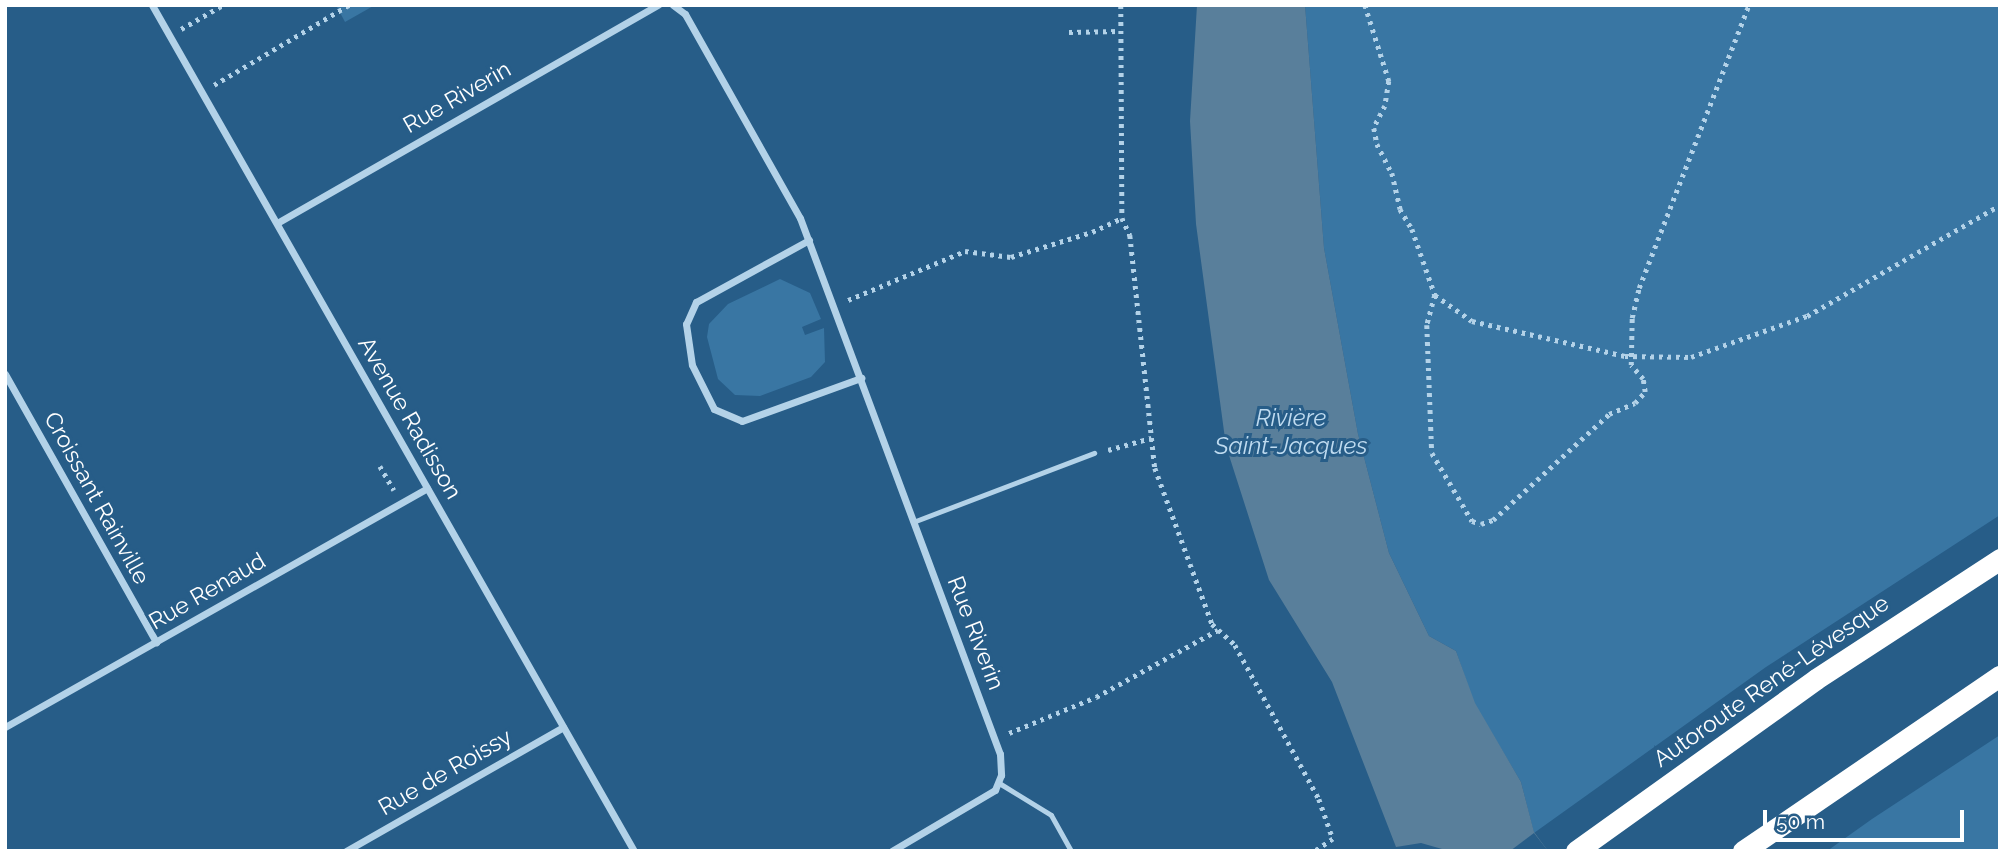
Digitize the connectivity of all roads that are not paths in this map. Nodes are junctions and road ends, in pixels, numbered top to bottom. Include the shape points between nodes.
1 (152, 5) edge
2 (658, 5) edge
3 (673, 5) edge
4 (276, 223) junction
5 (809, 240) junction
6 (5, 373) edge
7 (861, 378) junction
8 (1094, 453) road end
9 (427, 488) junction
10 (913, 522) junction
11 (2000, 559) edge
12 (156, 642) junction
13 (2000, 676) edge
14 (5, 727) edge
15 (563, 727) junction
16 (999, 783) junction
17 (346, 851) edge
18 (634, 851) edge
19 (892, 851) edge
20 (1071, 851) edge
21 (1576, 851) edge
22 (1744, 851) edge

1 - 4 street, Avenue Radisson
2 - 4 street, Rue Riverin
3 - 5 street, Rue Riverin via 685,14 758,137
4 - 9 street, Avenue Radisson
5 - 7 street, Rue Riverin
5 - 7 street via 696,302 686,324 692,365 713,409 743,421
6 - 12 street, Croissant Rainville
7 - 10 street, Rue Riverin
8 - 10 lane
9 - 12 street, Rue Renaud
9 - 15 street, Avenue Radisson
10 - 16 street, Rue Riverin via 995,739
11 - 21 highway, Autoroute René-Lévesque via 1839,663
12 - 14 street, Rue Renaud
13 - 22 highway
15 - 17 street, Rue de Roissy
15 - 18 street, Avenue Radisson
16 - 19 street via 976,803
16 - 20 lane via 1051,815

